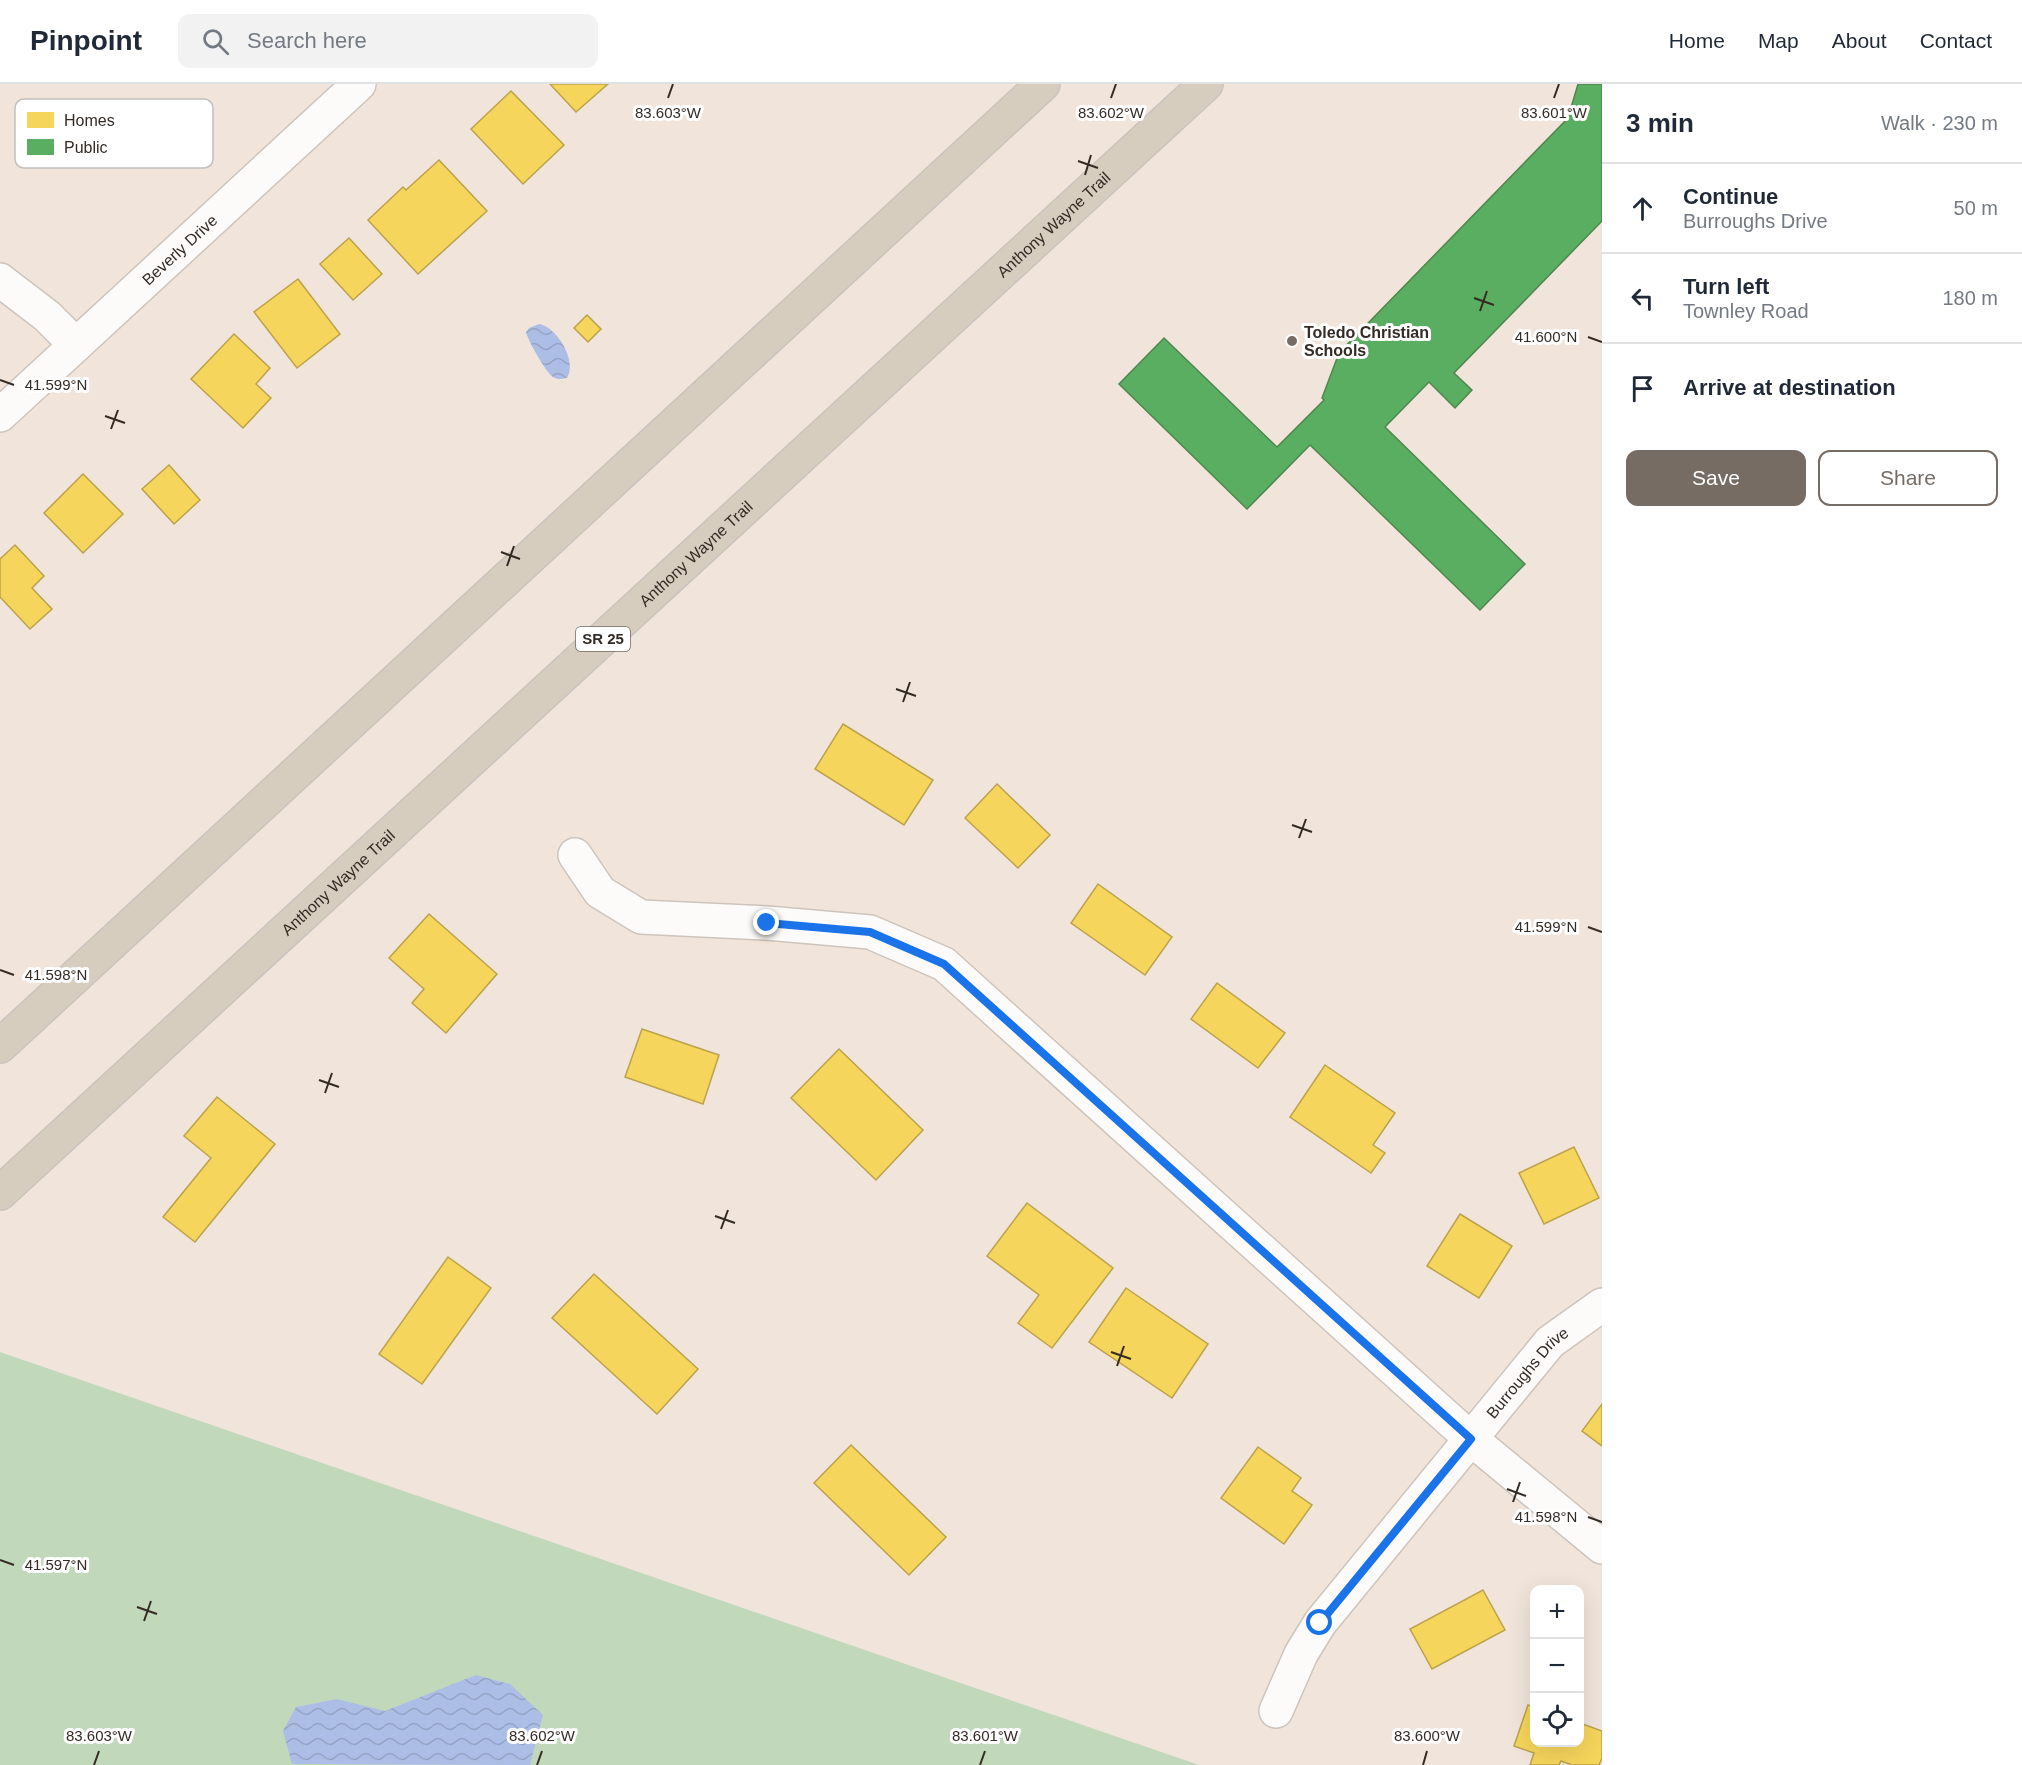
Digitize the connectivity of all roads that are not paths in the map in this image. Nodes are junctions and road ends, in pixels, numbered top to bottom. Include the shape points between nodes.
1 (358, 84) edge
2 (1043, 84) edge
3 (1206, 84) edge
4 (0, 280) edge
5 (76, 345) junction
6 (0, 415) edge
7 (575, 855) dead end
8 (0, 1046) edge
9 (0, 1193) edge
10 (1602, 1305) edge
11 (1471, 1439) junction
12 (1602, 1547) edge
13 (1276, 1711) dead end

1 - 5 street, Beverly Drive
2 - 8 highway
3 - 9 highway, Anthony Wayne Trail / SR 25
4 - 5 street via 47,316
5 - 6 street, Beverly Drive
7 - 11 street via 600,892 641,917 870,932 944,964
10 - 11 street, Burroughs Drive via 1550,1342
11 - 12 street
11 - 13 street, Burroughs Drive via 1320,1623 1301,1654

